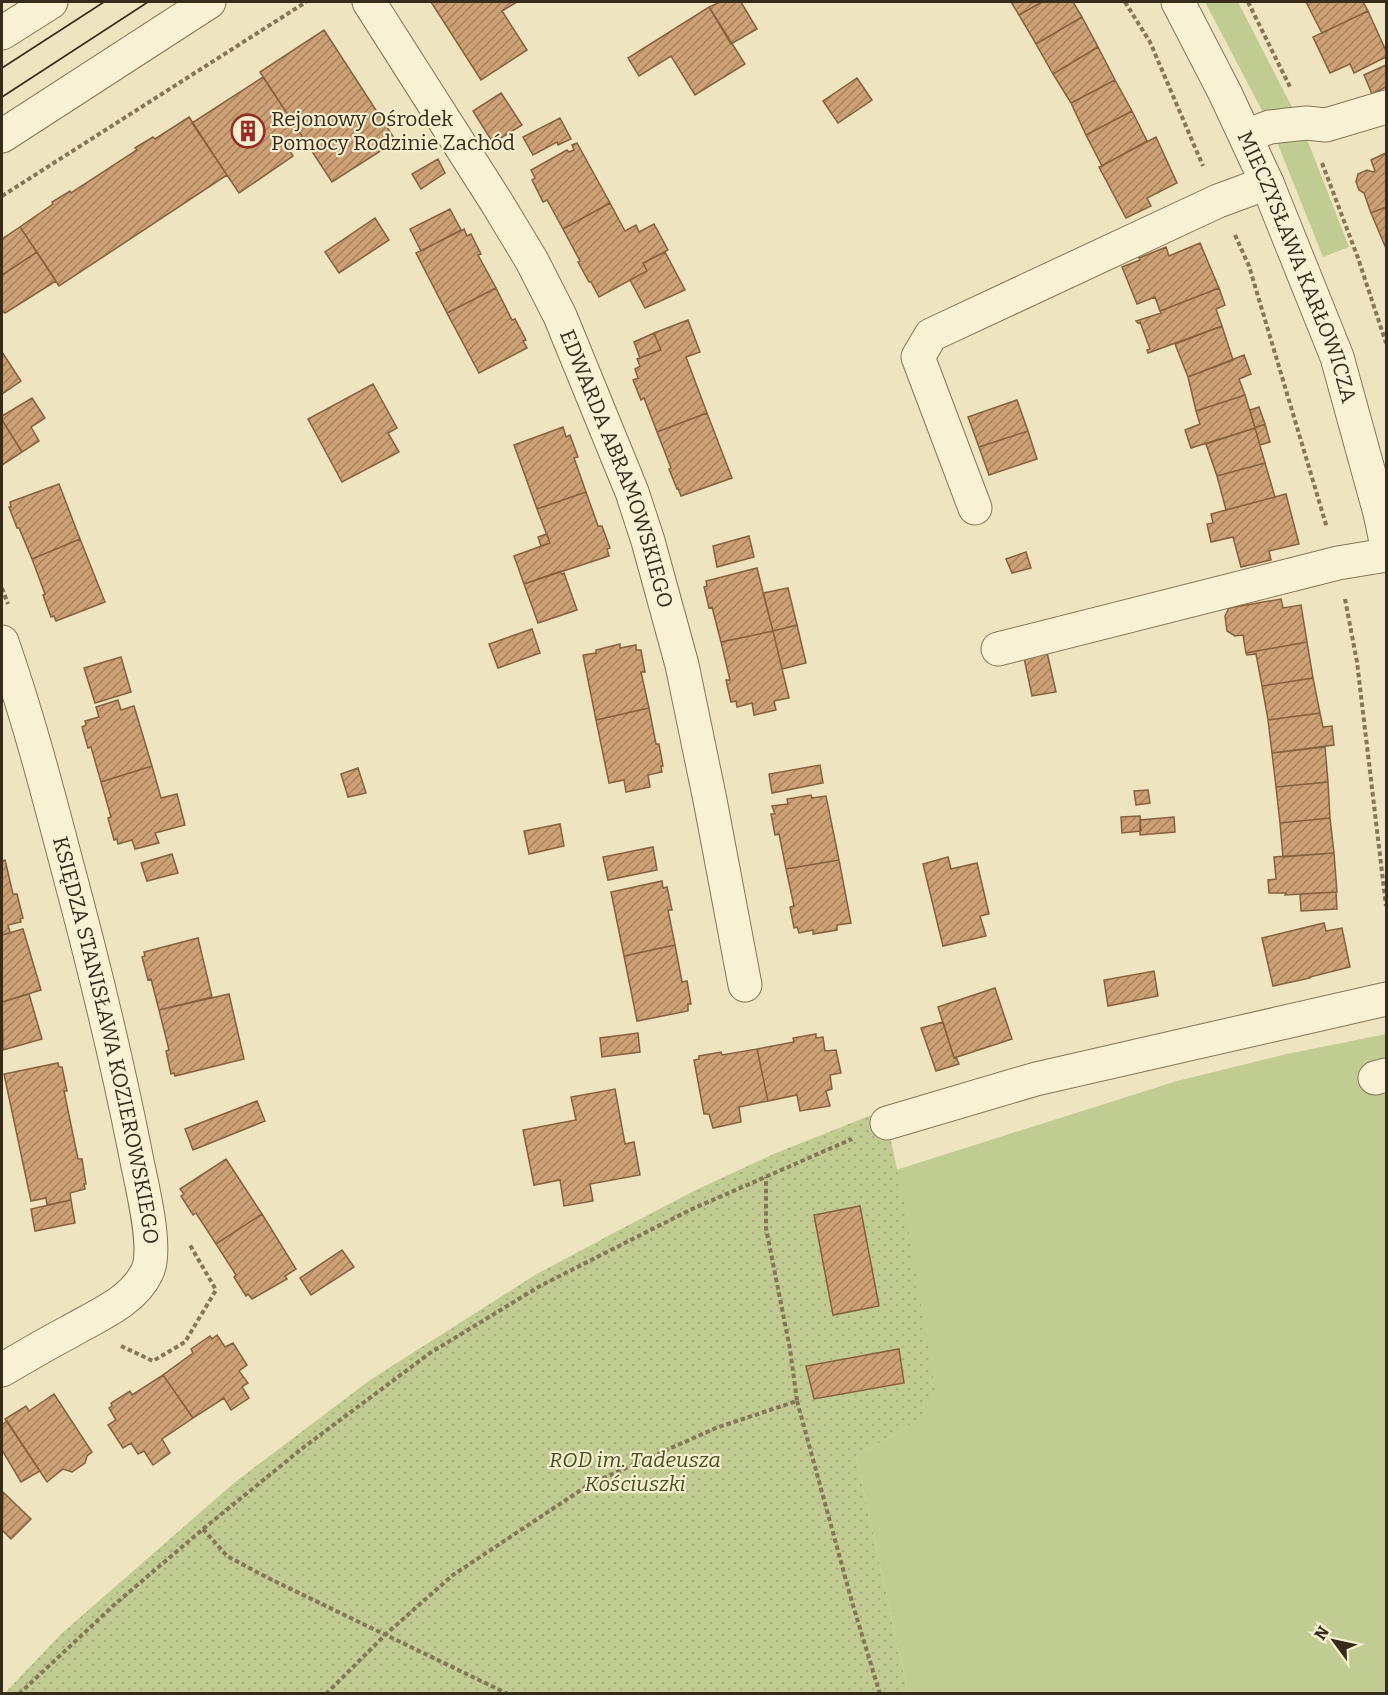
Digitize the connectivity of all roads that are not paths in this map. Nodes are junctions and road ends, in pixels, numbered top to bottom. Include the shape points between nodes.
1 (51, 2) edge
2 (209, 2) edge
3 (369, 2) edge
4 (1178, 2) edge
5 (2, 33) edge
6 (1386, 107) edge
7 (2, 136) edge
8 (1246, 136) junction
9 (1267, 183) junction
10 (975, 508) dead end
11 (1386, 542) edge
12 (1386, 555) edge
13 (2, 642) edge
14 (998, 649) dead end
15 (745, 985) dead end
16 (1386, 999) edge
17 (887, 1123) road end
18 (2, 1370) edge

1 - 5 street
2 - 7 street
3 - 15 street, EDWARDA ABRAMOWSKIEGO via 532,261 560,316 632,492 682,665
4 - 8 street, MIECZYSŁAWA KARŁOWICZA
6 - 8 street via 1326,125 1287,124
8 - 9 street, MIECZYSŁAWA KARŁOWICZA
9 - 10 street via 1218,201 931,334 918,357
9 - 11 street, MIECZYSŁAWA KARŁOWICZA via 1337,357
12 - 14 street via 1338,563
13 - 18 street, KSIĘDZA STANISŁAWA KOZIEROWSKIEGO via 49,796 89,950 122,1087 151,1250 148,1271 136,1289 116,1305
16 - 17 street via 1036,1079

